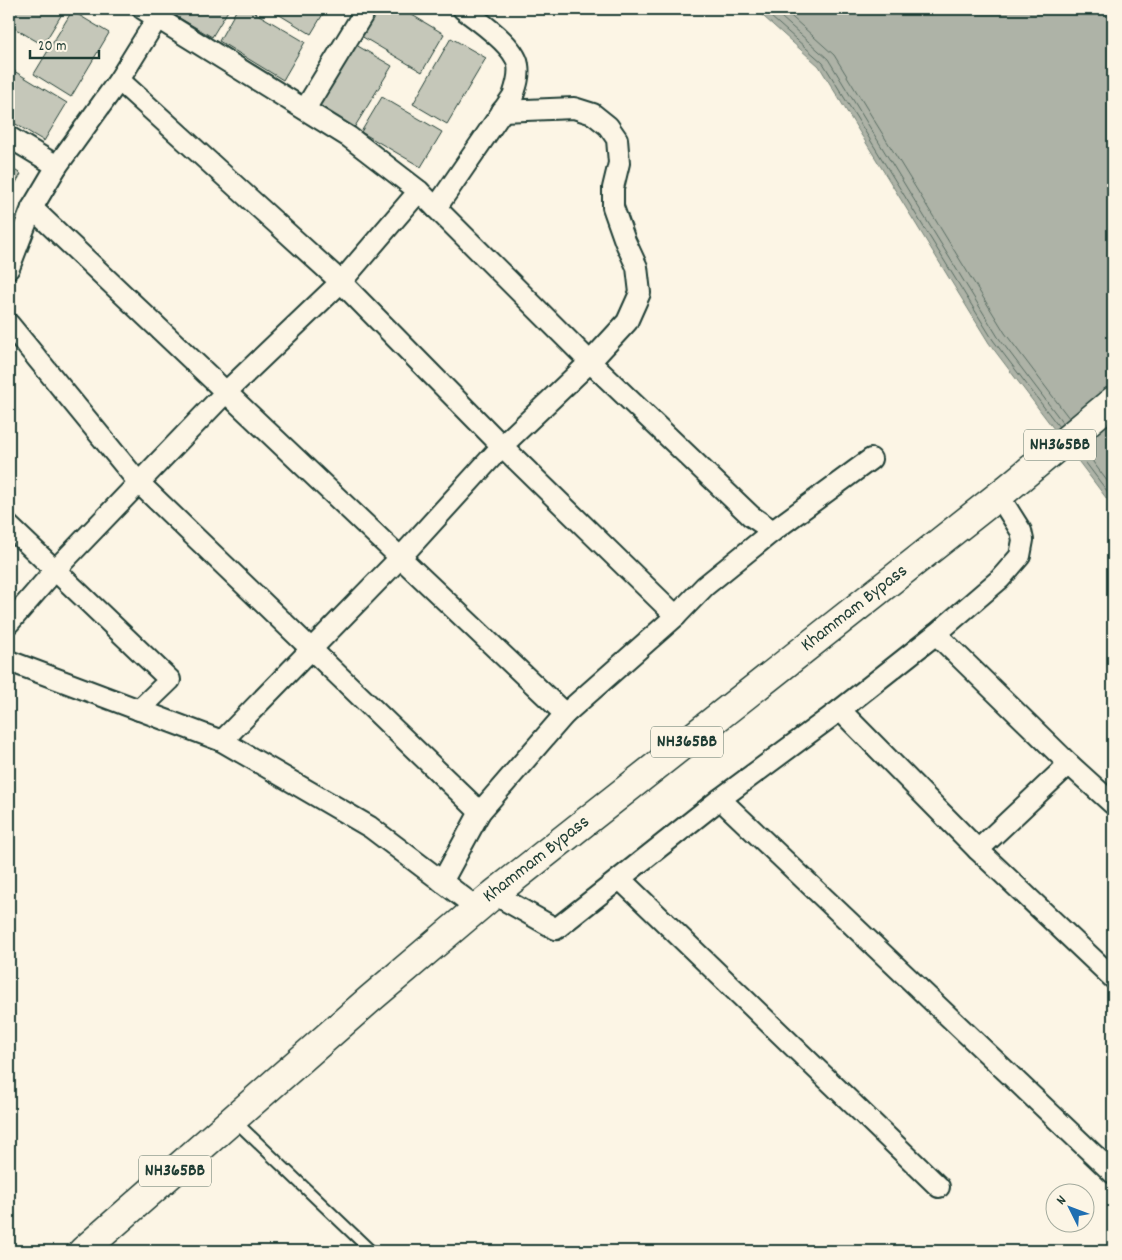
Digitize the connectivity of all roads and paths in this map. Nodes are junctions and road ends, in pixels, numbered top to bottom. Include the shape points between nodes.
1 (366, 9) edge
2 (463, 9) edge
3 (154, 12) edge
4 (119, 80) junction
5 (305, 109) junction
6 (502, 111) junction
7 (9, 137) edge
8 (56, 166) junction
9 (419, 191) junction
10 (32, 208) junction
11 (436, 208) junction
12 (9, 268) edge
13 (341, 282) junction
14 (9, 324) edge
15 (590, 362) junction
16 (226, 392) junction
17 (1113, 401) edge
18 (502, 446) junction
19 (871, 459) dead end
20 (139, 483) junction
21 (1003, 492) junction
22 (9, 526) edge
23 (773, 532) junction
24 (400, 558) junction
25 (55, 570) junction
26 (676, 616) junction
27 (9, 623) edge
28 (936, 634) junction
29 (311, 649) junction
30 (9, 661) edge
31 (139, 710) junction
32 (840, 710) junction
33 (564, 714) junction
34 (222, 741) junction
35 (1069, 764) junction
36 (720, 799) junction
37 (1113, 804) edge
38 (480, 812) junction
39 (978, 850) junction
40 (620, 879) junction
41 (442, 882) junction
42 (485, 901) junction
43 (1113, 978) edge
44 (233, 1119) junction
45 (1113, 1173) edge
46 (939, 1187) dead end
47 (83, 1251) edge
48 (371, 1251) edge

1 - 5 street
2 - 6 street via 494,33 518,64 518,81 513,96
3 - 4 street
3 - 5 street
4 - 8 street
4 - 13 street
5 - 9 street via 349,137
6 - 11 street
6 - 15 street via 574,108 593,114 608,126 617,139 619,163 613,188 613,207 638,267 640,293 627,322
7 - 8 street
8 - 10 street
9 - 11 street
9 - 13 street
10 - 12 street
10 - 16 street
11 - 15 street
13 - 16 street
13 - 18 street
14 - 20 street
15 - 18 street
15 - 23 street via 751,516
16 - 20 street
16 - 24 street
17 - 21 highway, NH365BB
18 - 24 street
18 - 26 street
19 - 23 street
20 - 25 street
20 - 29 street
21 - 28 street via 1021,531 1020,556 1000,579
21 - 42 highway, Khammam Bypass / NH365BB
22 - 25 street
23 - 26 street via 705,586
24 - 29 street
24 - 33 street
25 - 27 street
25 - 31 street via 170,680
26 - 33 street
28 - 32 street
28 - 35 street
29 - 34 street
29 - 38 street
30 - 31 street
31 - 34 street
32 - 36 street
32 - 39 street
33 - 38 street
34 - 41 street via 370,827
35 - 37 street
35 - 39 street
36 - 40 street
36 - 45 street
38 - 41 street
39 - 43 street
40 - 42 street via 556,929
40 - 46 street
41 - 42 street
42 - 44 highway, Khammam Bypass / NH365BB
44 - 47 highway, Khammam Bypass / NH365BB
44 - 48 lane

